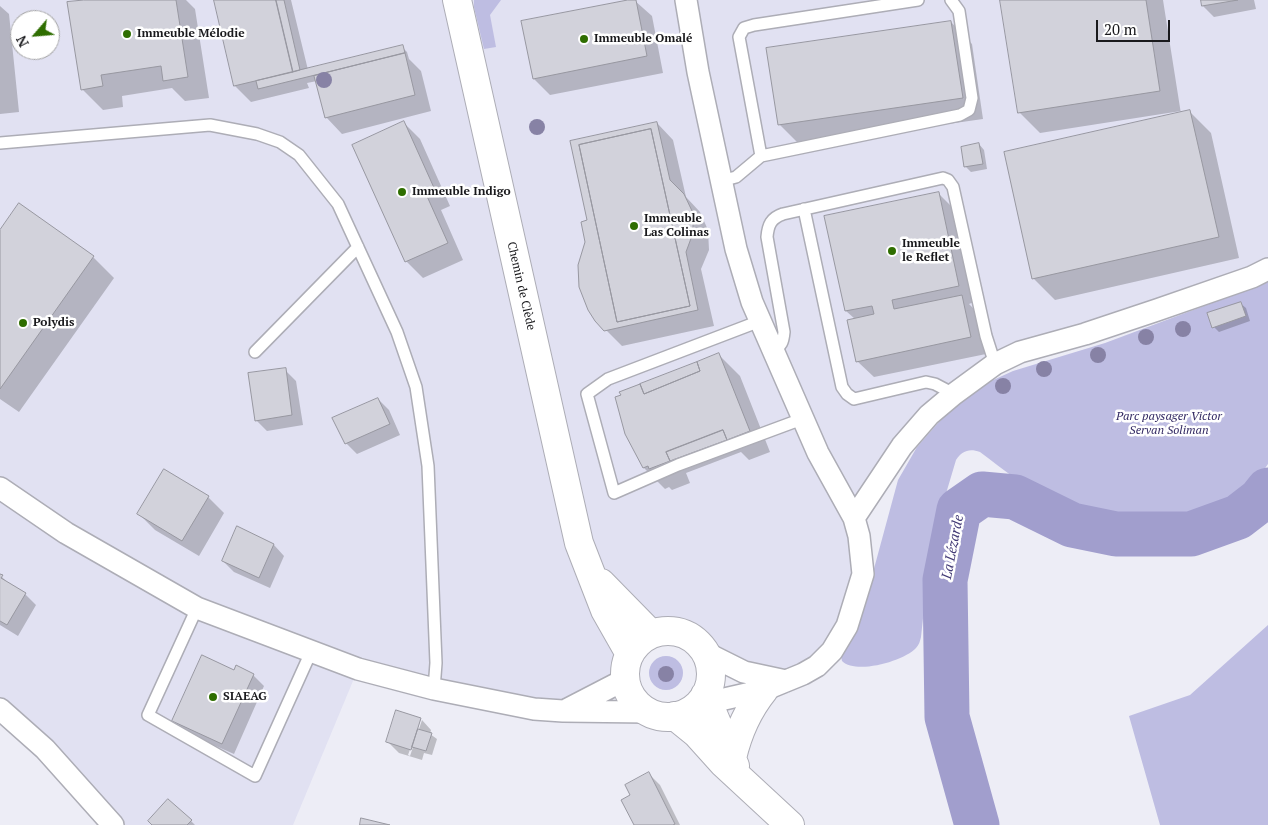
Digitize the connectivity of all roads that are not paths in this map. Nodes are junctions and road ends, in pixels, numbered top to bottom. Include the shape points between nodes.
1 (457, 0) edge
2 (686, 0) edge
3 (918, 0) edge
4 (951, 0) edge
5 (0, 143) edge
6 (761, 156) junction
7 (722, 181) junction
8 (804, 209) junction
9 (358, 247) junction
10 (1268, 269) edge
11 (760, 321) junction
12 (255, 352) dead end
13 (772, 352) junction
14 (995, 364) junction
15 (954, 394) junction
16 (802, 419) junction
17 (0, 488) edge
18 (854, 518) junction
19 (590, 571) junction
20 (197, 608) junction
21 (651, 634) junction
22 (311, 652) junction
23 (706, 653) junction
24 (628, 667) junction
25 (775, 685) junction
26 (434, 689) junction
27 (697, 705) junction
28 (0, 709) edge
29 (564, 711) junction
30 (648, 712) junction
31 (736, 769) junction
32 (90, 800) junction
33 (102, 825) edge
34 (113, 825) edge
35 (790, 825) edge

1 - 19 main road, Chemin de Clède via 574,526
2 - 7 street
3 - 6 lane via 744,28 739,37
4 - 6 lane via 959,11 972,98 969,110 960,116
5 - 9 lane via 210,125 257,134 280,142 299,155 338,204
6 - 7 lane via 736,177
7 - 11 street via 736,249
8 - 13 lane via 777,216 768,228 784,332 784,341
8 - 14 lane via 936,179 948,180 953,187
8 - 15 lane via 842,387 847,394 854,398 926,382
9 - 12 lane
9 - 26 lane via 397,332 416,387 428,466 436,663
10 - 14 street via 1157,310 1020,352
11 - 13 street
11 - 16 lane via 608,379 587,394 614,493 678,465
13 - 16 street
14 - 15 street
15 - 18 street via 902,446
16 - 18 street
17 - 20 street via 66,533
18 - 25 street via 863,574 847,626 832,651 817,666
19 - 21 main road, Chemin de Clède
19 - 24 main road, Chemin de Clède
20 - 22 street
20 - 22 lane via 148,715 255,776
21 - 23 main road via 669,630 686,634
21 - 24 main road via 636,645
22 - 26 street via 358,669
23 - 25 street
23 - 27 main road via 710,685
24 - 29 street via 602,693
24 - 30 main road via 628,689
25 - 27 street
25 - 31 main road via 752,705 745,718 736,741
26 - 29 street via 534,709
27 - 30 main road via 662,716
27 - 31 main road
27 - 31 main road via 696,733
28 - 32 street via 45,749
29 - 30 street
31 - 35 main road
32 - 33 street
32 - 34 street

